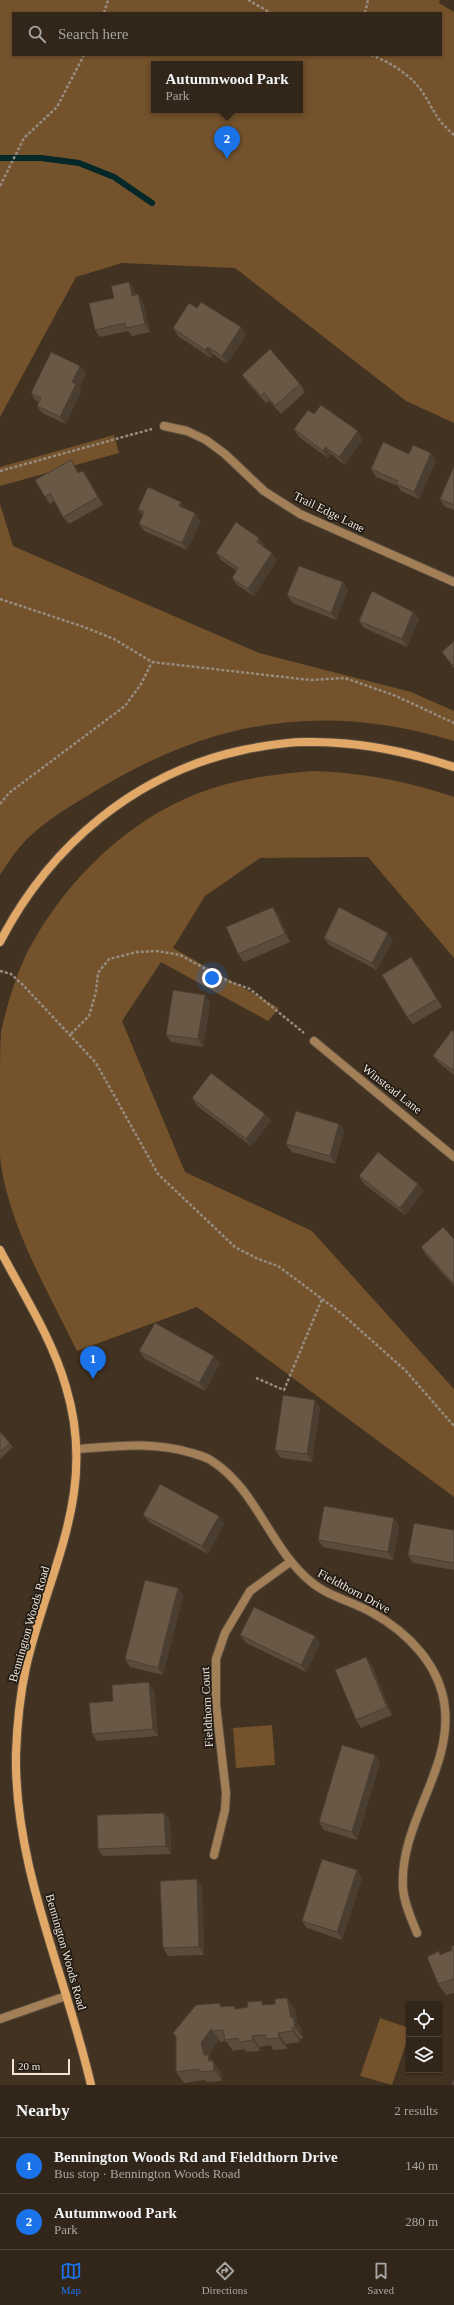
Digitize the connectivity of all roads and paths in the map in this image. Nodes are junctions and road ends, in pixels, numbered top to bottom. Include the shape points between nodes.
1 (108, 0) edge
2 (248, 0) edge
3 (368, 0) edge
4 (104, 12) edge
5 (268, 12) edge
6 (365, 12) edge
7 (83, 56) edge
8 (373, 56) edge
9 (454, 135) edge
10 (0, 186) edge
11 (164, 426) joint
12 (0, 472) edge
13 (454, 582) edge
14 (0, 599) edge
15 (152, 662) junction
16 (454, 723) edge
17 (454, 766) edge
18 (0, 804) edge
19 (0, 941) edge
20 (0, 971) edge
21 (71, 1034) junction
22 (314, 1041) joint
23 (454, 1157) edge
24 (0, 1250) edge
25 (322, 1299) junction
26 (256, 1378) dead end
27 (454, 1426) edge
28 (77, 1449) junction
29 (290, 1562) junction
30 (214, 1855) dead end
31 (416, 1933) dead end
32 (66, 1996) junction
33 (0, 2019) edge
34 (91, 2085) edge

1 - 4 path
2 - 5 path
3 - 6 path
7 - 10 path via 57,107 29,132 20,145
8 - 9 path via 411,78 422,91 433,112
11 - 12 path via 123,435 77,451
11 - 13 street, Trail Edge Lane via 187,431 206,440 225,454 264,491 300,514
14 - 15 path via 84,626 114,639
15 - 16 path via 310,680 345,678 396,696
15 - 18 path via 141,684 125,706 9,793
17 - 19 street via 381,747 345,742 304,742 264,746 225,754 187,767 152,783 118,804 84,830 55,859 32,888
20 - 21 path via 11,974
21 - 22 path via 89,1016 98,973 109,959 137,952 157,951 180,955 228,981 250,989
21 - 25 path via 96,1063 108,1082 158,1174 235,1247 278,1266
22 - 23 street, Winstead Lane
24 - 28 street, Bennington Woods Road via 55,1355 67,1388
25 - 26 path via 284,1390
25 - 27 path via 406,1371
28 - 29 street, Fieldthorn Drive via 137,1444 162,1445 211,1460 233,1478 251,1501
28 - 32 street, Bennington Woods Road via 78,1468 68,1532 26,1667 19,1708 16,1754 18,1800 25,1848
29 - 30 street, Fieldthorn Court via 250,1592 236,1611 216,1659 216,1698 226,1793 225,1810
29 - 31 street, Fieldthorn Drive via 311,1582 338,1598 371,1612 392,1626 424,1655 435,1671 441,1688 446,1726 442,1749 409,1838 403,1866 403,1889
32 - 33 street
32 - 34 street, Bennington Woods Road

